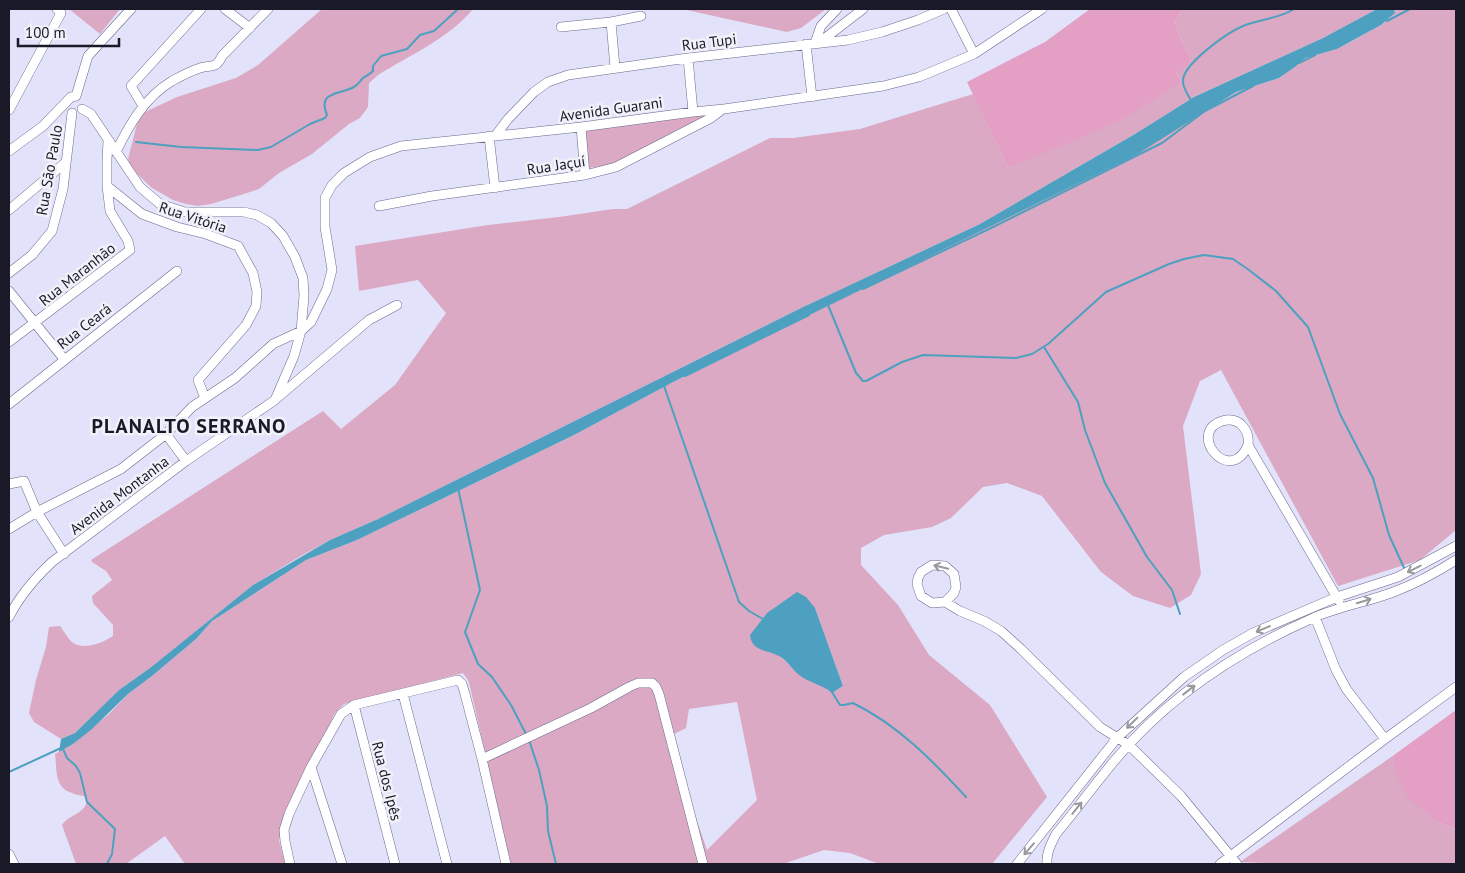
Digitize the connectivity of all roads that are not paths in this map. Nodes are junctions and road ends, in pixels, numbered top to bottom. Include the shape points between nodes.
1 (130, 9) edge
2 (201, 9) edge
3 (225, 9) edge
4 (268, 9) edge
5 (837, 9) edge
6 (863, 9) edge
7 (944, 9) edge
8 (951, 9) edge
9 (1042, 9) edge
10 (59, 11) edge
11 (641, 16) dead end
12 (611, 22) junction
13 (561, 27) dead end
14 (250, 28) junction
15 (813, 43) junction
16 (974, 54) junction
17 (688, 58) junction
18 (616, 68) junction
19 (812, 97) junction
20 (72, 98) junction
21 (143, 106) junction
22 (82, 109) junction
23 (724, 109) junction
24 (9, 110) edge
25 (71, 112) junction
26 (693, 112) junction
27 (43, 126) junction
28 (581, 127) junction
29 (492, 135) junction
30 (108, 141) junction
31 (9, 151) edge
32 (116, 152) junction
33 (66, 162) junction
34 (585, 175) junction
35 (107, 186) junction
36 (494, 188) junction
37 (379, 206) dead end
38 (9, 210) edge
39 (177, 271) dead end
40 (9, 273) edge
41 (9, 291) edge
42 (397, 305) dead end
43 (302, 309) junction
44 (316, 313) junction
45 (36, 323) junction
46 (301, 331) junction
47 (9, 342) edge
48 (64, 359) junction
49 (205, 398) junction
50 (275, 400) junction
51 (9, 404) edge
52 (166, 434) junction
53 (1248, 445) junction
54 (186, 461) junction
55 (9, 484) edge
56 (36, 512) junction
57 (9, 530) edge
58 (1456, 546) edge
59 (64, 554) junction
60 (1456, 560) edge
61 (1337, 597) junction
62 (945, 602) junction
63 (1342, 608) junction
64 (9, 617) edge
65 (1315, 617) junction
66 (1456, 687) edge
67 (403, 694) junction
68 (354, 705) junction
69 (1117, 738) junction
70 (1385, 739) junction
71 (1129, 745) junction
72 (482, 759) junction
73 (311, 767) junction
74 (1229, 856) junction
75 (290, 864) edge
76 (342, 864) edge
77 (395, 864) edge
78 (447, 864) edge
79 (506, 864) edge
80 (703, 864) edge
81 (1017, 864) edge
82 (1047, 864) edge
83 (1220, 864) edge
84 (1237, 864) edge

1 - 20 street via 88,56
2 - 21 street via 130,86
3 - 14 street
4 - 14 street
5 - 15 street via 821,26
6 - 15 street
7 - 15 street, Rua Tupi via 882,32 848,40
8 - 16 street
9 - 16 street, Avenida Guarani
10 - 24 street
11 - 12 street
12 - 13 street
12 - 18 street
14 - 21 street via 214,66 197,69 171,82
15 - 17 street, Rua Tupi
15 - 19 street
16 - 19 street, Avenida Guarani via 919,77
17 - 18 street, Rua Tupi
17 - 26 street
18 - 29 street, Rua Tupi via 568,75 548,82
19 - 23 street, Avenida Guarani
20 - 22 street via 83,101
20 - 25 street via 67,106
20 - 27 street
21 - 32 street
22 - 25 street via 78,113
22 - 30 street via 91,114
23 - 26 street, Avenida Guarani
23 - 34 street, Rua Jaçuí via 616,167
25 - 27 street
25 - 33 street, Rua São Paulo
26 - 28 street, Avenida Guarani
27 - 31 street
28 - 29 street, Avenida Guarani
28 - 34 street
29 - 36 street
29 - 44 street, Avenida Guarani via 401,146 370,157 344,173 332,185 324,212 332,270
30 - 32 street
30 - 35 street
32 - 43 street via 140,187 160,204 185,212 244,212 271,223 284,236 296,257 303,278
33 - 38 street
33 - 40 street, Rua São Paulo via 52,231 32,255
34 - 36 street, Rua Jaçuí
35 - 45 street, Rua Maranhão via 110,212 130,250
35 - 49 street, Rua Vitória via 142,214 238,246 253,273 256,306 246,325 198,380
36 - 37 street, Rua Jaçuí
39 - 48 street, Rua Ceará
41 - 45 street
42 - 50 street, Avenida Montanha via 369,320
43 - 44 street
43 - 46 street
44 - 46 street, Avenida Guarani
45 - 47 street, Rua Maranhão
45 - 48 street
46 - 49 street via 273,344 235,378
46 - 50 street
48 - 51 street, Rua Ceará
49 - 52 street
50 - 54 street, Avenida Montanha
52 - 54 street
52 - 56 street via 121,469
53 - 53 street via 1248,433 1235,421 1224,420 1210,432 1211,450 1219,458 1237,458
53 - 61 street
54 - 59 street, Avenida Montanha
55 - 56 street via 24,480
56 - 57 street
56 - 59 street
58 -> 61 street via 1398,577
59 - 64 street, Avenida Montanha via 34,579 17,599
63 -> 60 street via 1395,592
61 - 63 street
61 -> 69 street via 1253,633 1223,650 1184,677
62 -> 62 street via 954,593 954,574 945,566 932,565 921,572 918,590 932,603
62 - 69 street via 1001,631 1100,728
63 - 65 street
65 - 70 street via 1347,690
71 -> 65 street via 1188,691 1222,666
66 - 70 street
67 - 68 street
67 - 72 street via 458,680 465,694
67 - 78 street
68 - 73 street via 340,714
68 - 77 street, Rua dos Ipês
69 - 71 street
69 -> 81 street
70 - 74 street
71 - 74 street via 1182,796
82 -> 71 street via 1046,857 1056,834
72 - 79 street
72 - 80 street via 629,687 652,683 659,694
73 - 75 street via 284,830
73 - 76 street
74 - 83 street
74 - 84 street

